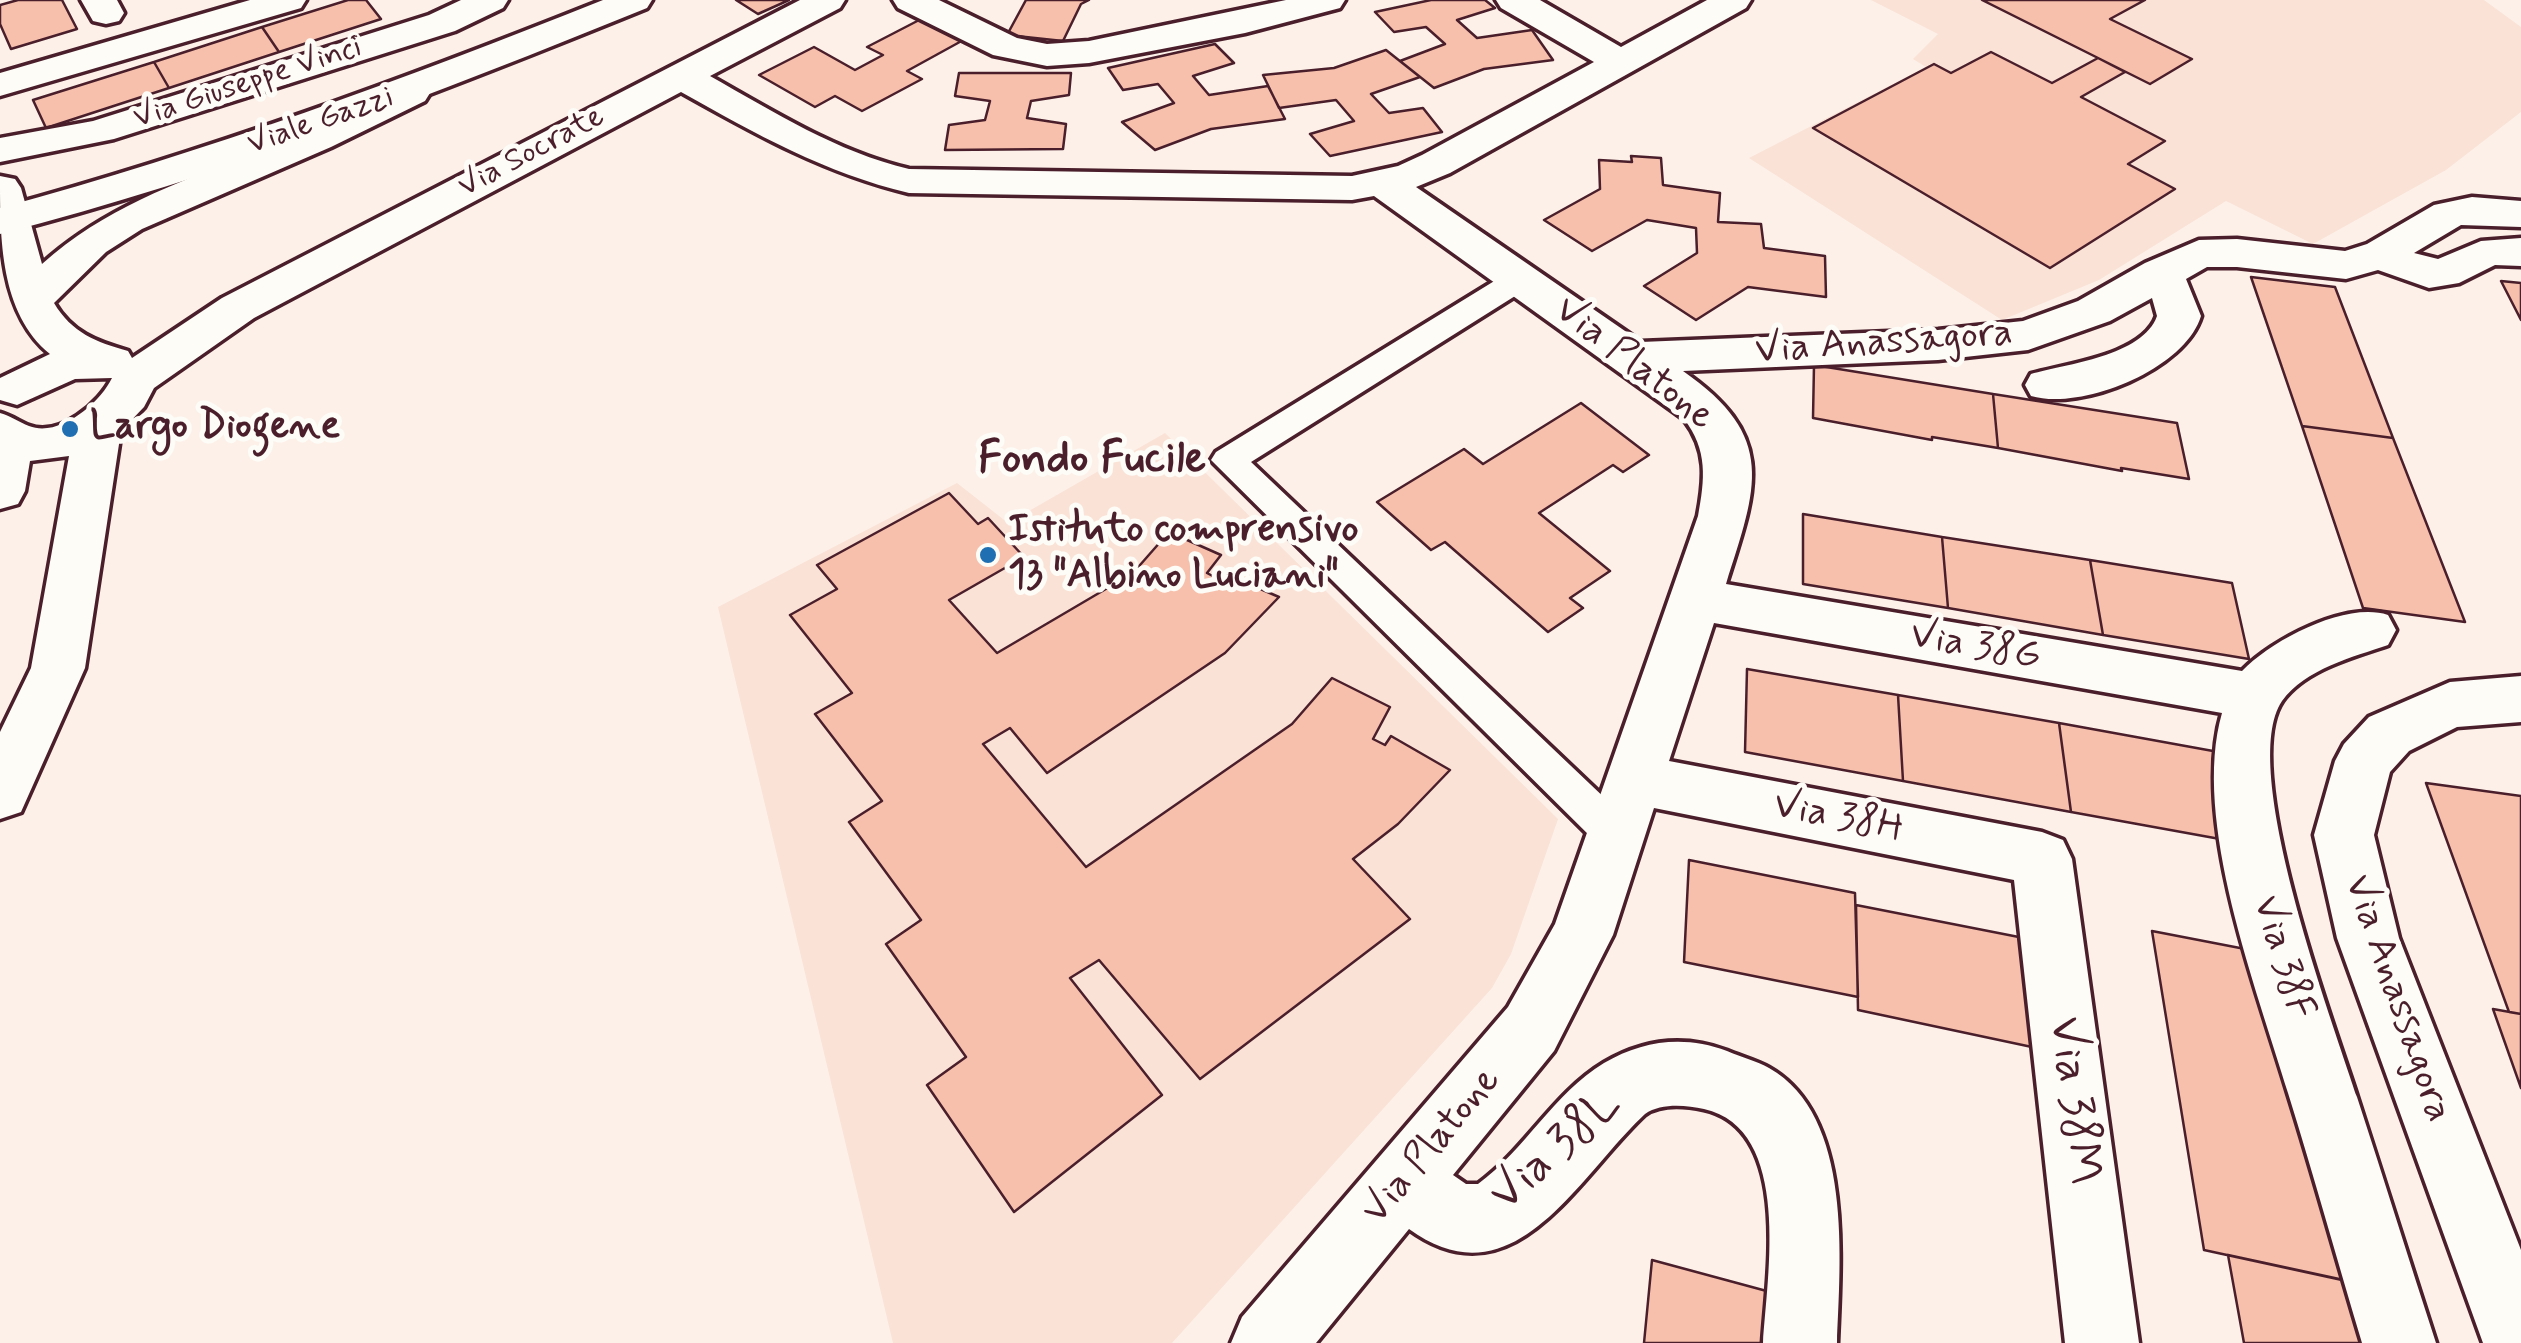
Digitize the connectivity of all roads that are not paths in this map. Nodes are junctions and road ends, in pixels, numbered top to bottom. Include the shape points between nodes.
1 (490, 0) edge
2 (572, 0) edge
3 (634, 0) edge
4 (827, 0) edge
5 (911, 0) edge
6 (1327, 0) edge
7 (1514, 0) edge
8 (1562, 0) edge
9 (1733, 0) edge
10 (266, 3) edge
11 (434, 11) edge
12 (1634, 55) junction
13 (681, 76) junction
14 (434, 82) junction
15 (0, 86) edge
16 (0, 151) edge
17 (147, 151) junction
18 (1383, 184) junction
19 (2, 202) edge
20 (2521, 214) edge
21 (2521, 252) edge
22 (2382, 254) junction
23 (2160, 273) junction
24 (1520, 279) junction
25 (26, 308) edge
26 (1634, 358) junction
27 (108, 367) junction
28 (2048, 385) dead end
29 (7, 418) edge
30 (98, 426) junction
31 (0, 491) edge
32 (1695, 599) junction
33 (2368, 630) dead end
34 (2255, 696) junction
35 (2521, 699) edge
36 (1634, 779) junction
37 (0, 794) edge
38 (1616, 835) junction
39 (2042, 859) joint
40 (1405, 1180) junction
41 (1268, 1343) edge
42 (1800, 1343) edge
43 (2102, 1343) edge
44 (2399, 1343) edge
45 (2520, 1343) edge

1 - 11 street, Via Giuseppe Vinci
2 - 17 street, Viale Gazzi via 314,98
3 - 14 street, Viale Gazzi
4 - 13 street, Via Socrate
5 - 6 street via 1006,47 1047,55 1225,26
7 - 12 street
8 - 12 street
9 - 12 street
10 - 15 street
11 - 16 street, Via Giuseppe Vinci via 100,132
12 - 18 street via 1436,164
13 - 18 street via 826,156 909,181
13 - 27 street, Via Socrate via 238,308
14 - 19 street, Viale Gazzi via 227,155
14 - 25 street via 127,220 91,243
16 - 17 street
17 - 19 street, Viale Gazzi
18 - 24 street, Via Platone
19 - 25 street
20 - 22 street, Via Anassagora via 2449,214
21 - 22 street via 2492,251 2445,276 2427,276
22 - 23 street, Via Anassagora via 2346,265 2216,252
23 - 26 street, Via Anassagora via 2094,311 2028,335
23 - 28 street via 2179,314 2176,330 2105,373
24 - 26 street, Via Platone
24 - 38 lane via 1228,460
25 - 27 street
25 - 29 street via 34,366
26 - 32 street, Via Platone via 1701,408 1722,430 1729,456 1723,516
27 - 29 street via 39,375
27 - 30 street via 132,394
29 - 30 street via 51,443
29 - 31 street
30 - 37 street via 58,668
32 - 34 street, Via 38G
32 - 36 street, Via Platone
33 - 34 street via 2331,639
34 - 44 street, Via 38F via 2242,738 2258,890
35 - 45 street, Via Anassagora via 2450,706 2389,734 2364,761 2344,835 2368,938
36 - 38 street, Via Platone
36 - 39 street, Via 38H
38 - 40 street, Via Platone via 1557,987 1531,1029
39 - 43 street, Via 38M
40 - 41 street, Via Platone
40 - 42 street, Via 38L via 1446,1214 1480,1220 1506,1208 1621,1091 1648,1076 1714,1078 1778,1120 1794,1150 1804,1196

